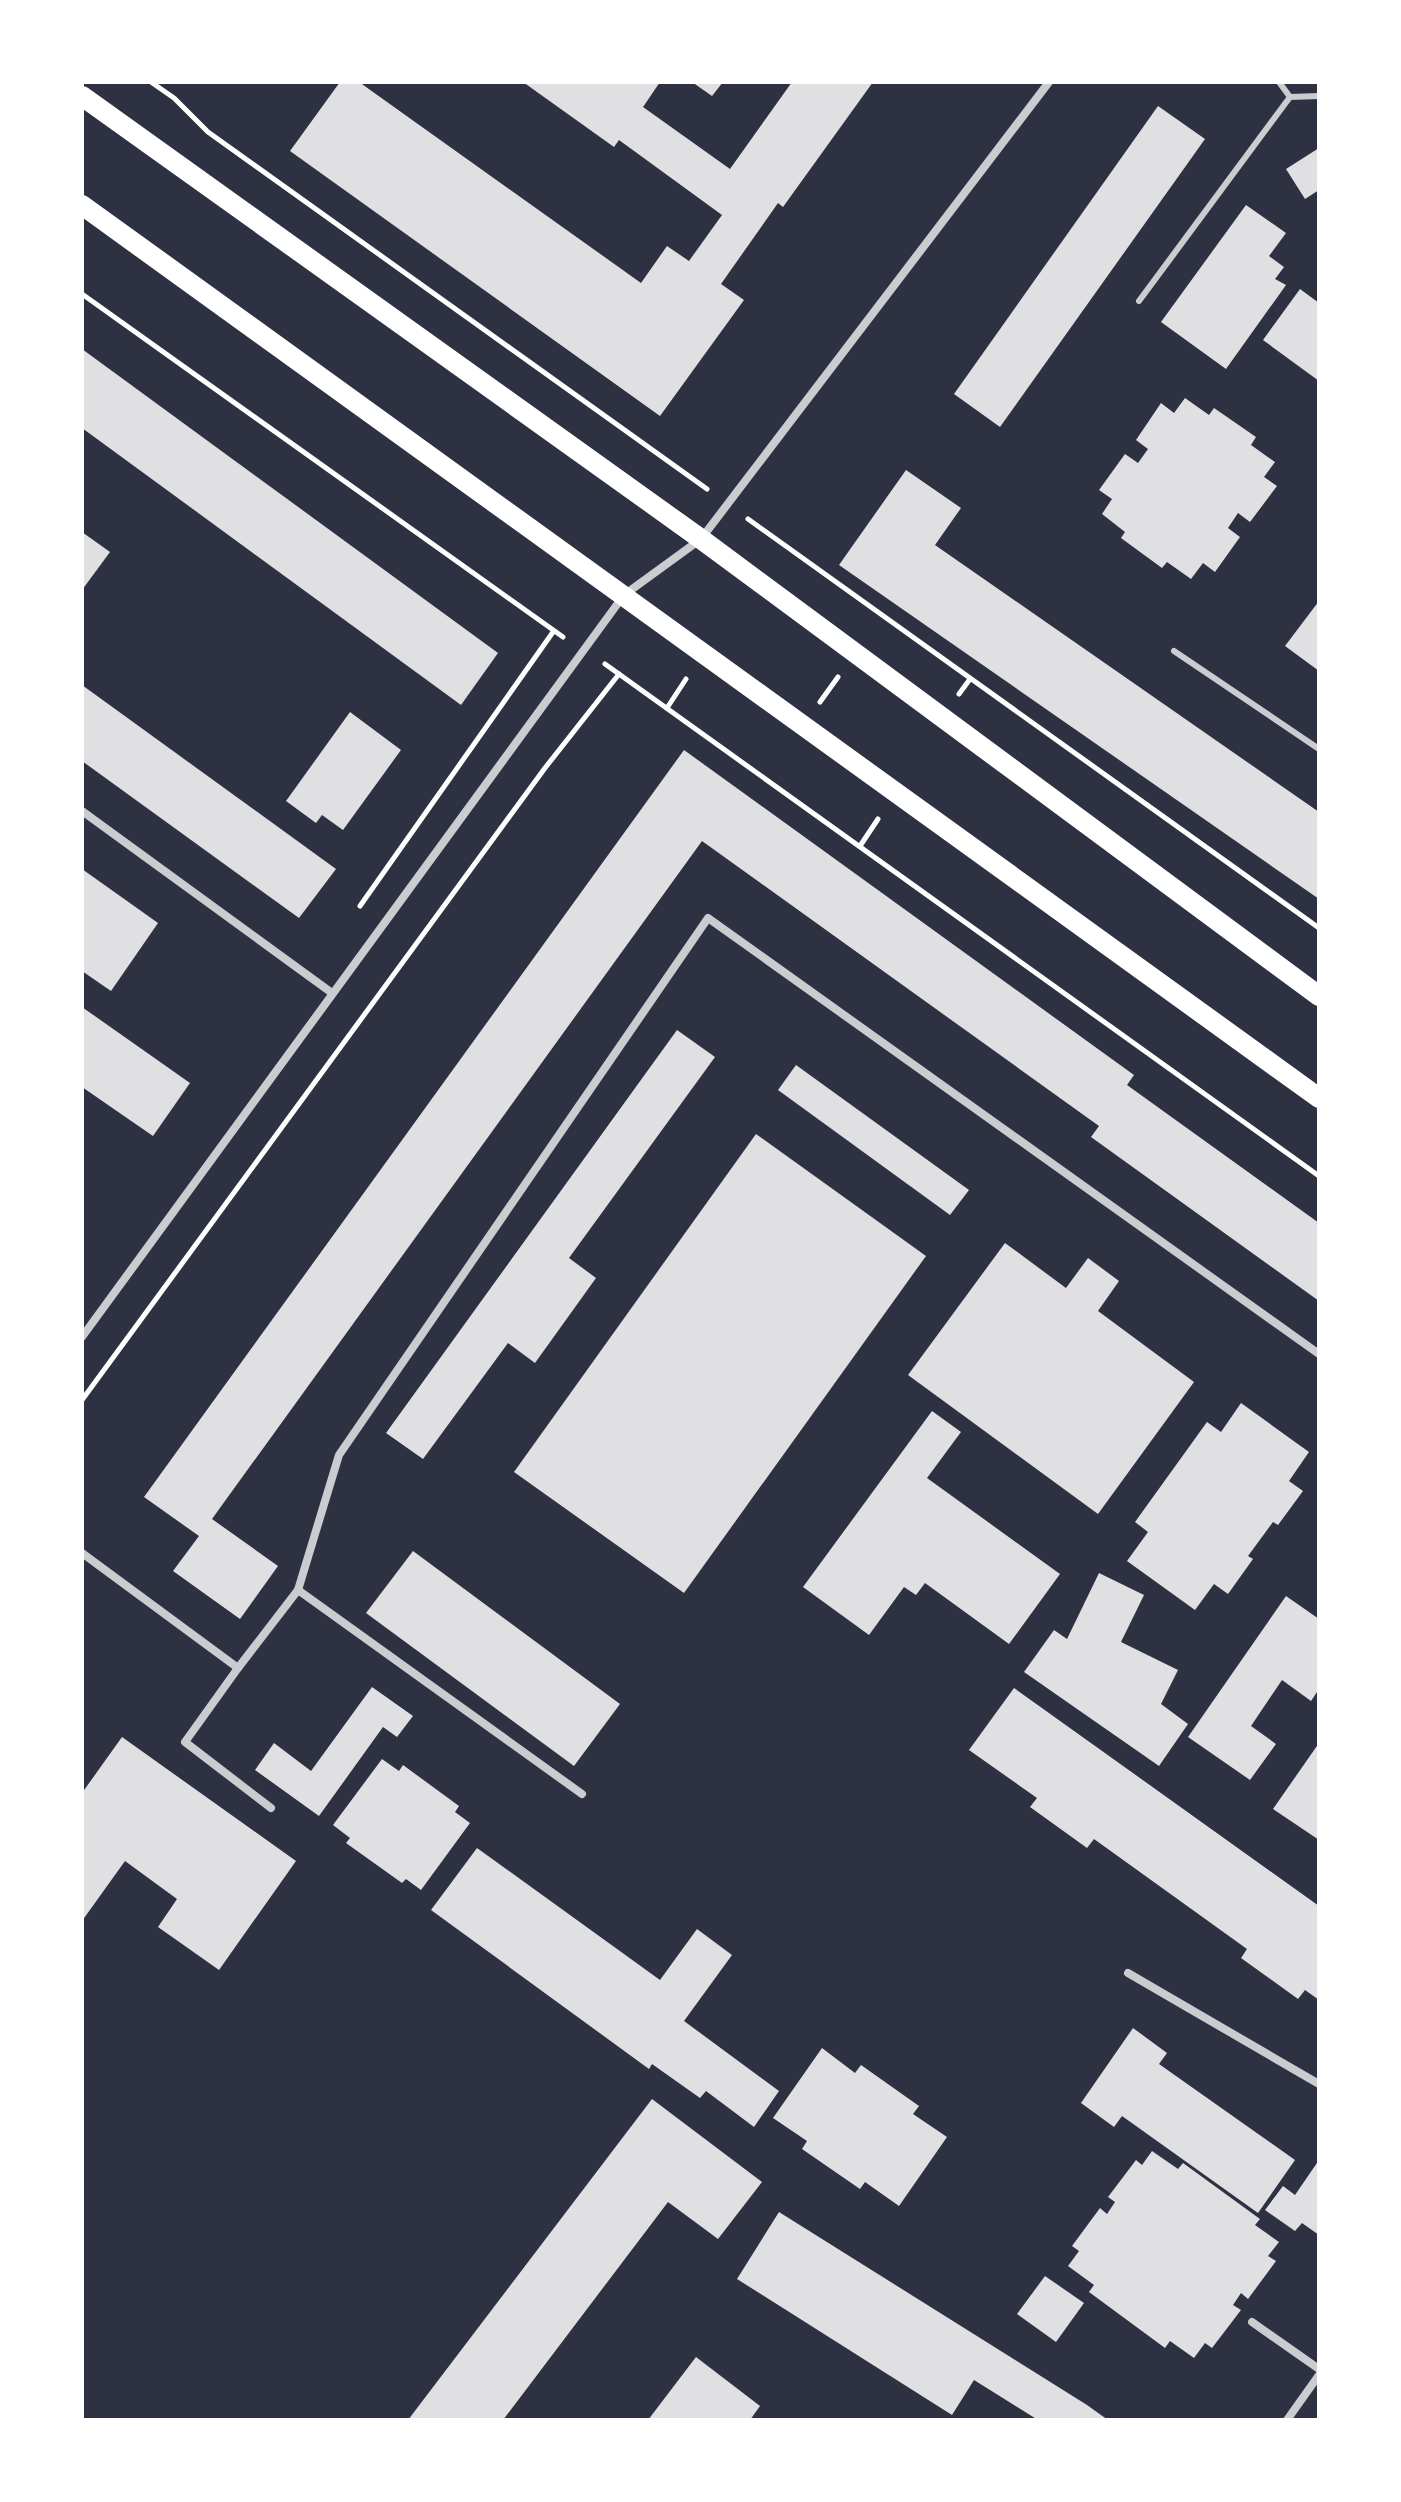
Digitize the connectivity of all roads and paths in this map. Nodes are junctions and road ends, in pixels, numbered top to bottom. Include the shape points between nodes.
1 (1049, 82) edge
2 (1279, 82) edge
3 (82, 96) edge
4 (1319, 96) edge
5 (1290, 97) junction
6 (82, 205) edge
7 (82, 294) edge
8 (1139, 301) dead end
9 (701, 539) junction
10 (624, 595) junction
11 (584, 649) junction
12 (1174, 651) dead end
13 (842, 671) dead end
14 (619, 674) junction
15 (696, 682) dead end
16 (667, 708) junction
17 (814, 709) dead end
18 (1319, 749) edge
19 (869, 809) dead end
20 (82, 811) edge
21 (860, 846) junction
22 (332, 993) junction
23 (1319, 996) edge
24 (1319, 1098) edge
25 (1319, 1176) edge
26 (82, 1337) edge
27 (1319, 1354) edge
28 (82, 1400) edge
29 (82, 1553) edge
30 (298, 1590) junction
31 (238, 1668) junction
32 (582, 1794) dead end
33 (271, 1808) dead end
34 (1128, 1973) dead end
35 (1319, 2084) edge
36 (1252, 2322) dead end
37 (1319, 2369) edge
38 (1319, 2375) edge
39 (1287, 2420) edge

1 - 9 street
2 - 5 lane
3 - 9 main road
4 - 5 lane
5 - 8 lane
6 - 10 main road
7 - 11 path via 553,632
9 - 10 street
9 - 23 main road
10 - 11 street
10 - 24 main road
11 - 14 path
11 - 22 street
12 - 18 lane
13 - 17 path
14 - 16 path
14 - 28 path
15 - 16 path via 688,677
16 - 21 path
19 - 21 path via 879,817
20 - 22 street
21 - 25 path
22 - 26 street
27 - 30 street via 708,918 339,1455
29 - 31 street
30 - 31 street
30 - 32 street
31 - 33 street via 185,1742
34 - 35 street
36 - 37 street
38 - 39 street

